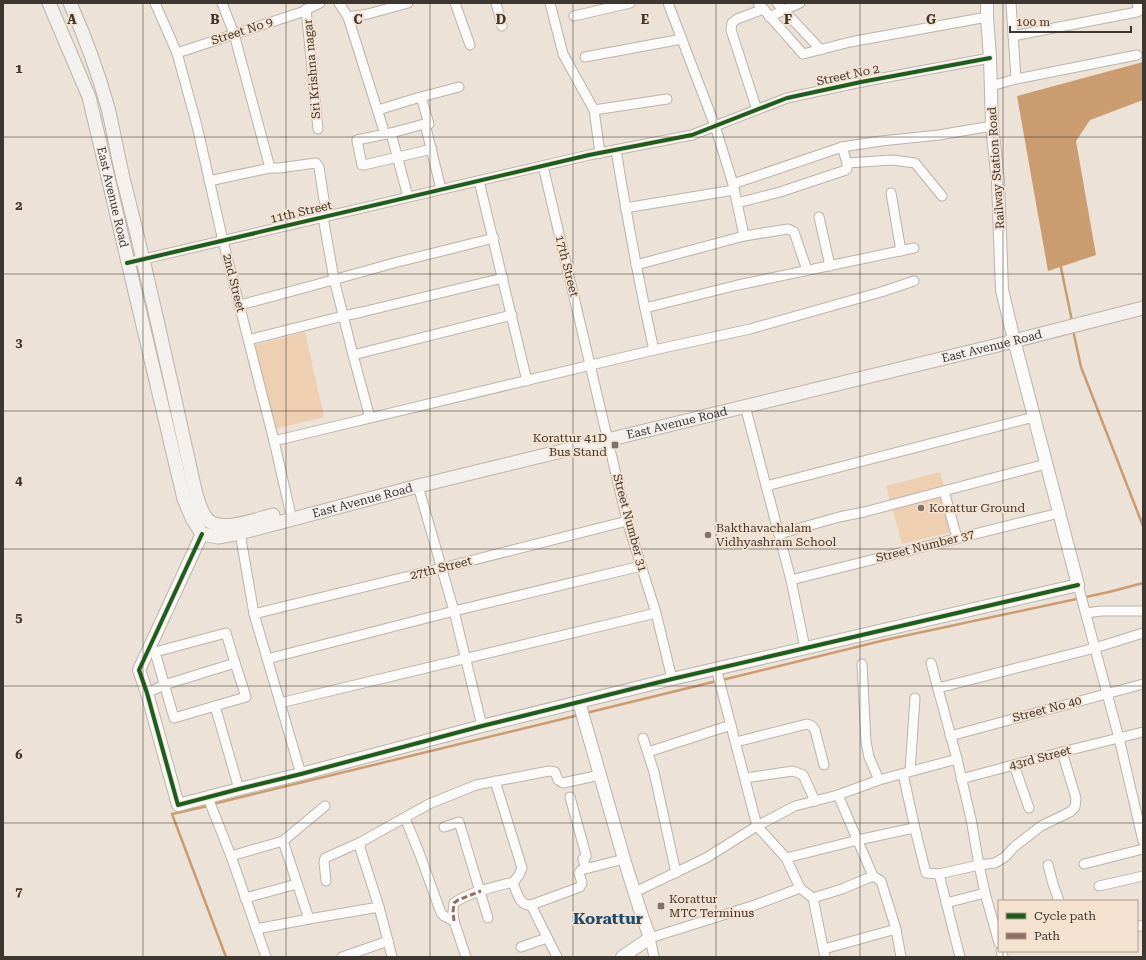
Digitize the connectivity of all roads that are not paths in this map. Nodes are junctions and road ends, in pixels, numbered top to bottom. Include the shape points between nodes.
1 (49, 3) edge
2 (70, 3) edge
3 (155, 3) edge
4 (222, 3) edge
5 (320, 3) edge
6 (408, 3) edge
7 (455, 3) edge
8 (496, 3) edge
9 (550, 3) edge
10 (630, 3) edge
11 (668, 3) edge
12 (800, 3) edge
13 (988, 3) edge
14 (1011, 3) edge
15 (1137, 3) edge
16 (342, 4) edge
17 (780, 6) edge
18 (306, 9) junction
19 (764, 10) edge
20 (574, 16) dead end
21 (987, 16) junction
22 (348, 17) junction
23 (502, 26) dead end
24 (234, 34) junction
25 (1014, 36) junction
26 (682, 39) junction
27 (470, 45) dead end
28 (821, 50) junction
29 (177, 53) junction
30 (1137, 55) dead end
31 (585, 57) dead end
32 (990, 58) junction
33 (1016, 79) junction
34 (991, 86) junction
35 (459, 87) dead end
36 (421, 97) junction
37 (667, 99) dead end
38 (378, 110) junction
39 (594, 110) junction
40 (758, 110) junction
41 (429, 124) dead end
42 (715, 126) junction
43 (992, 126) junction
44 (383, 128) dead end
45 (318, 129) dead end
46 (391, 133) junction
47 (842, 147) junction
48 (432, 149) junction
49 (616, 150) junction
50 (600, 153) junction
51 (398, 157) junction
52 (847, 163) junction
53 (542, 166) junction
54 (270, 168) junction
55 (480, 180) junction
56 (210, 181) junction
57 (734, 187) junction
58 (441, 189) junction
59 (891, 193) dead end
60 (942, 196) dead end
61 (408, 197) junction
62 (737, 203) junction
63 (625, 208) junction
64 (326, 216) junction
65 (819, 216) dead end
66 (744, 236) junction
67 (494, 238) junction
68 (223, 241) junction
69 (914, 248) dead end
70 (901, 250) junction
71 (144, 258) junction
72 (127, 263) junction
73 (636, 265) junction
74 (830, 266) junction
75 (807, 270) junction
76 (503, 278) junction
77 (334, 279) junction
78 (914, 280) dead end
79 (1143, 301) edge
80 (240, 304) junction
81 (645, 308) junction
82 (1143, 308) edge
83 (512, 315) junction
84 (343, 316) junction
85 (1090, 317) junction
86 (1013, 336) junction
87 (248, 340) junction
88 (654, 350) junction
89 (353, 356) junction
90 (591, 366) junction
91 (527, 381) junction
92 (745, 406) junction
93 (1034, 417) junction
94 (370, 418) junction
95 (608, 437) junction
96 (274, 442) junction
97 (1046, 464) junction
98 (418, 486) junction
99 (766, 486) junction
100 (189, 491) junction
101 (944, 491) junction
102 (1059, 513) junction
103 (290, 516) junction
104 (628, 521) junction
105 (240, 533) junction
106 (202, 534) junction
107 (779, 534) junction
108 (957, 538) junction
109 (641, 566) junction
110 (442, 568) junction
111 (791, 580) junction
112 (1079, 589) junction
113 (454, 611) junction
114 (1143, 611) edge
115 (656, 613) junction
116 (254, 614) junction
117 (1086, 615) junction
118 (1143, 633) edge
119 (805, 648) junction
120 (1095, 648) junction
121 (267, 659) junction
122 (467, 659) junction
123 (931, 662) dead end
124 (235, 663) junction
125 (862, 664) dead end
126 (718, 676) junction
127 (672, 679) junction
128 (1143, 684) edge
129 (164, 685) junction
130 (938, 688) junction
131 (147, 693) junction
132 (1107, 693) junction
133 (915, 698) dead end
134 (280, 703) junction
135 (215, 706) junction
136 (581, 707) junction
137 (731, 725) junction
138 (482, 726) junction
139 (1143, 732) edge
140 (950, 736) junction
141 (643, 738) dead end
142 (1119, 738) junction
143 (736, 742) junction
144 (648, 752) junction
145 (1062, 752) junction
146 (957, 759) junction
147 (824, 765) dead end
148 (1014, 765) junction
149 (907, 772) junction
150 (301, 774) junction
151 (600, 775) junction
152 (745, 778) junction
153 (961, 779) junction
154 (879, 780) junction
155 (495, 781) junction
156 (239, 789) junction
157 (838, 795) junction
158 (570, 797) dead end
159 (208, 798) junction
160 (815, 801) junction
161 (325, 806) dead end
162 (1029, 808) dead end
163 (405, 818) junction
164 (757, 826) junction
165 (444, 827) dead end
166 (916, 833) junction
167 (858, 840) junction
168 (1143, 841) edge
169 (283, 842) junction
170 (361, 842) junction
171 (1143, 849) edge
172 (231, 856) junction
173 (786, 858) junction
174 (624, 859) junction
175 (979, 864) junction
176 (1084, 864) dead end
177 (1048, 865) dead end
178 (586, 868) junction
179 (676, 873) junction
180 (939, 874) junction
181 (873, 876) junction
182 (1143, 876) edge
183 (326, 881) dead end
184 (513, 883) junction
185 (297, 884) junction
186 (1099, 886) dead end
187 (800, 888) junction
188 (481, 891) junction
189 (635, 892) junction
190 (985, 893) junction
191 (245, 898) junction
192 (813, 898) junction
193 (1059, 900) edge
194 (946, 903) junction
195 (531, 905) junction
196 (379, 907) junction
197 (309, 918) junction
198 (488, 918) dead end
199 (454, 921) junction
200 (256, 929) junction
201 (896, 929) junction
202 (547, 938) junction
203 (650, 938) junction
204 (998, 939) edge
205 (388, 941) junction
206 (521, 947) dead end
207 (824, 953) edge
208 (266, 957) edge
209 (342, 957) edge
210 (392, 957) edge
211 (466, 957) edge
212 (557, 957) edge
213 (622, 957) edge
214 (654, 957) edge
215 (901, 957) edge
216 (960, 957) edge

1 - 72 main road, East Avenue Road via 89,97
2 - 71 main road, East Avenue Road via 106,102
3 - 29 street, 2nd Street
4 - 24 street
5 - 18 street, Street No 9
6 - 22 street
7 - 27 street
8 - 23 street
9 - 39 street via 563,54
10 - 20 street
11 - 26 street
12 - 17 street
13 - 21 street, Railway Station Road
14 - 25 street
15 - 25 street via 1137,12
16 - 22 street
17 - 19 street
17 - 28 street
18 - 24 street, Street No 9
18 - 45 street, Sri Krishna nagar
19 - 28 street via 803,54
19 - 40 street via 737,19 732,23 731,30
21 - 28 street via 850,42
21 - 32 street, Railway Station Road
22 - 38 street
24 - 29 street, Street No 9
24 - 54 street
25 - 33 street
26 - 31 street
26 - 42 street
29 - 56 street, 2nd Street
30 - 33 street
32 - 34 street, Railway Station Road
32 - 40 street, Street No 2 via 787,98
33 - 34 street
34 - 43 street, Railway Station Road
35 - 36 street
36 - 38 street
36 - 41 street
37 - 39 street
38 - 44 street
39 - 50 street
40 - 42 street, Street No 2
42 - 49 street, Street No 2 via 692,135
42 - 57 street
43 - 47 street
43 - 86 street, Railway Station Road via 998,181 1002,290
46 - 48 street via 425,124
46 - 51 street
46 - 51 street via 357,140 362,165
47 - 52 street
47 - 57 street
48 - 51 street
48 - 58 street
49 - 50 street, Street No 2
49 - 63 street
50 - 53 street, 11th Street
51 - 61 street
52 - 60 street via 892,160 915,163
52 - 62 street via 847,169 843,171
53 - 55 street, 11th Street
53 - 90 street, 17th Street
54 - 56 street
54 - 64 street via 316,163 319,167
55 - 58 street, 11th Street
55 - 67 street
56 - 68 street, 2nd Street
57 - 62 street
57 - 63 street
58 - 61 street, 11th Street
59 - 70 street
61 - 64 street, 11th Street
62 - 66 street
63 - 73 street
64 - 68 street, 11th Street
64 - 77 street
65 - 74 street
66 - 73 street
66 - 75 street via 788,230 794,232
67 - 76 street
67 - 77 street
68 - 71 street, 11th Street
68 - 80 street, 2nd Street
69 - 70 street
70 - 74 street
71 - 72 street, 11th Street
71 - 100 main road, East Avenue Road
72 - 100 main road, East Avenue Road
73 - 81 street
74 - 75 street
75 - 81 street
76 - 83 street
76 - 84 street
77 - 80 street
77 - 84 street
78 - 88 street via 881,292 750,329
79 - 85 main road
80 - 87 street, 2nd Street
81 - 88 street
82 - 85 main road
83 - 89 street
83 - 91 street
84 - 87 street
84 - 89 street
85 - 86 main road, East Avenue Road
86 - 92 main road, East Avenue Road via 994,346
86 - 93 street, Railway Station Road
86 - 95 main road, East Avenue Road via 988,340
87 - 96 street, 2nd Street
88 - 90 street
89 - 94 street
90 - 91 street
90 - 95 street, Street Number 31
91 - 94 street
92 - 95 main road, East Avenue Road
92 - 99 street
93 - 97 street, Railway Station Road
93 - 99 street
94 - 96 street
95 - 98 main road, East Avenue Road
95 - 103 main road, East Avenue Road via 523,453
95 - 104 street, Street Number 31
96 - 103 street, 2nd Street
97 - 101 street
97 - 102 street, Railway Station Road
98 - 103 main road, East Avenue Road
98 - 110 street
99 - 107 street
100 - 103 main road, East Avenue Road via 204,515 214,524 234,525
100 - 106 main road, East Avenue Road via 184,499
101 - 107 street
101 - 108 street
102 - 108 street, Street Number 37
102 - 112 street, Railway Station Road
103 - 105 main road, East Avenue Road
104 - 109 street, Street Number 31
104 - 110 street, 27th Street
105 - 106 main road, East Avenue Road via 218,537
105 - 116 street
106 - 131 street via 140,670
107 - 111 street
108 - 111 street, Street Number 37
109 - 113 street
109 - 115 street, Street Number 31
110 - 113 street
110 - 116 street, 27th Street
111 - 119 street
112 - 117 street
112 - 119 street
113 - 121 street
113 - 122 street
114 - 117 street via 1101,611
115 - 122 street
115 - 127 street, Street Number 31
116 - 121 street
117 - 120 street
118 - 120 street
119 - 126 street
120 - 130 street
120 - 132 street
121 - 134 street
122 - 134 street
122 - 138 street
123 - 130 street
124 - 129 street
124 - 129 street via 226,633 155,652
124 - 135 street via 246,697
125 - 154 street via 866,742 869,757
126 - 127 street
126 - 137 street
127 - 136 street
128 - 132 street, Street No 40
129 - 131 street
129 - 135 street via 174,718
130 - 140 street
131 - 159 street via 178,805
132 - 140 street, Street No 40
132 - 142 street
133 - 149 street
134 - 150 street
135 - 156 street
136 - 138 street
136 - 151 street
137 - 143 street
137 - 144 street
138 - 150 street
139 - 142 street, 43rd Street
140 - 146 street
141 - 144 street
142 - 145 street, 43rd Street
142 - 168 street
143 - 147 street via 807,724 815,730
143 - 152 street
144 - 179 street
145 - 148 street, 43rd Street
145 - 175 street via 1076,798 1075,807 1042,826 995,863
146 - 149 street
146 - 153 street
148 - 153 street, 43rd Street
148 - 162 street
149 - 154 street
149 - 166 street
150 - 156 street
151 - 155 street via 563,783 558,780 555,772 549,771
151 - 174 street
152 - 160 street via 793,771 803,775
152 - 164 street
153 - 175 street
154 - 157 street
155 - 163 street via 476,785 429,804
155 - 184 street via 522,868
156 - 159 street
157 - 160 street
157 - 167 street
158 - 178 street via 586,855 583,859
159 - 172 street
160 - 164 street via 795,806
161 - 169 street
163 - 170 street
163 - 199 street via 441,913
164 - 173 street
164 - 179 street via 706,858
165 - 188 street via 459,822
166 - 167 street via 909,829
166 - 180 street via 926,873
167 - 173 street
167 - 181 street
169 - 172 street
169 - 185 street
170 - 183 street via 325,858
170 - 196 street via 360,848
171 - 176 street
172 - 191 street
173 - 187 street
174 - 178 street
174 - 189 street
175 - 180 street
175 - 190 street
177 - 193 street
178 - 195 street via 579,873 582,883 580,887
179 - 189 street
180 - 194 street
181 - 192 street
181 - 201 street via 881,881
182 - 186 street
184 - 188 street
184 - 195 street via 522,903
185 - 191 street
185 - 197 street
187 - 192 street
187 - 203 street
188 - 198 street
188 - 199 street via 454,904
189 - 203 street
190 - 194 street
190 - 204 street
191 - 200 street
192 - 207 street
194 - 216 street
195 - 202 street
196 - 197 street
196 - 205 street
197 - 200 street
199 - 211 street
200 - 208 street
201 - 207 street
201 - 215 street
202 - 206 street
202 - 212 street
203 - 213 street
203 - 214 street
205 - 209 street
205 - 210 street

